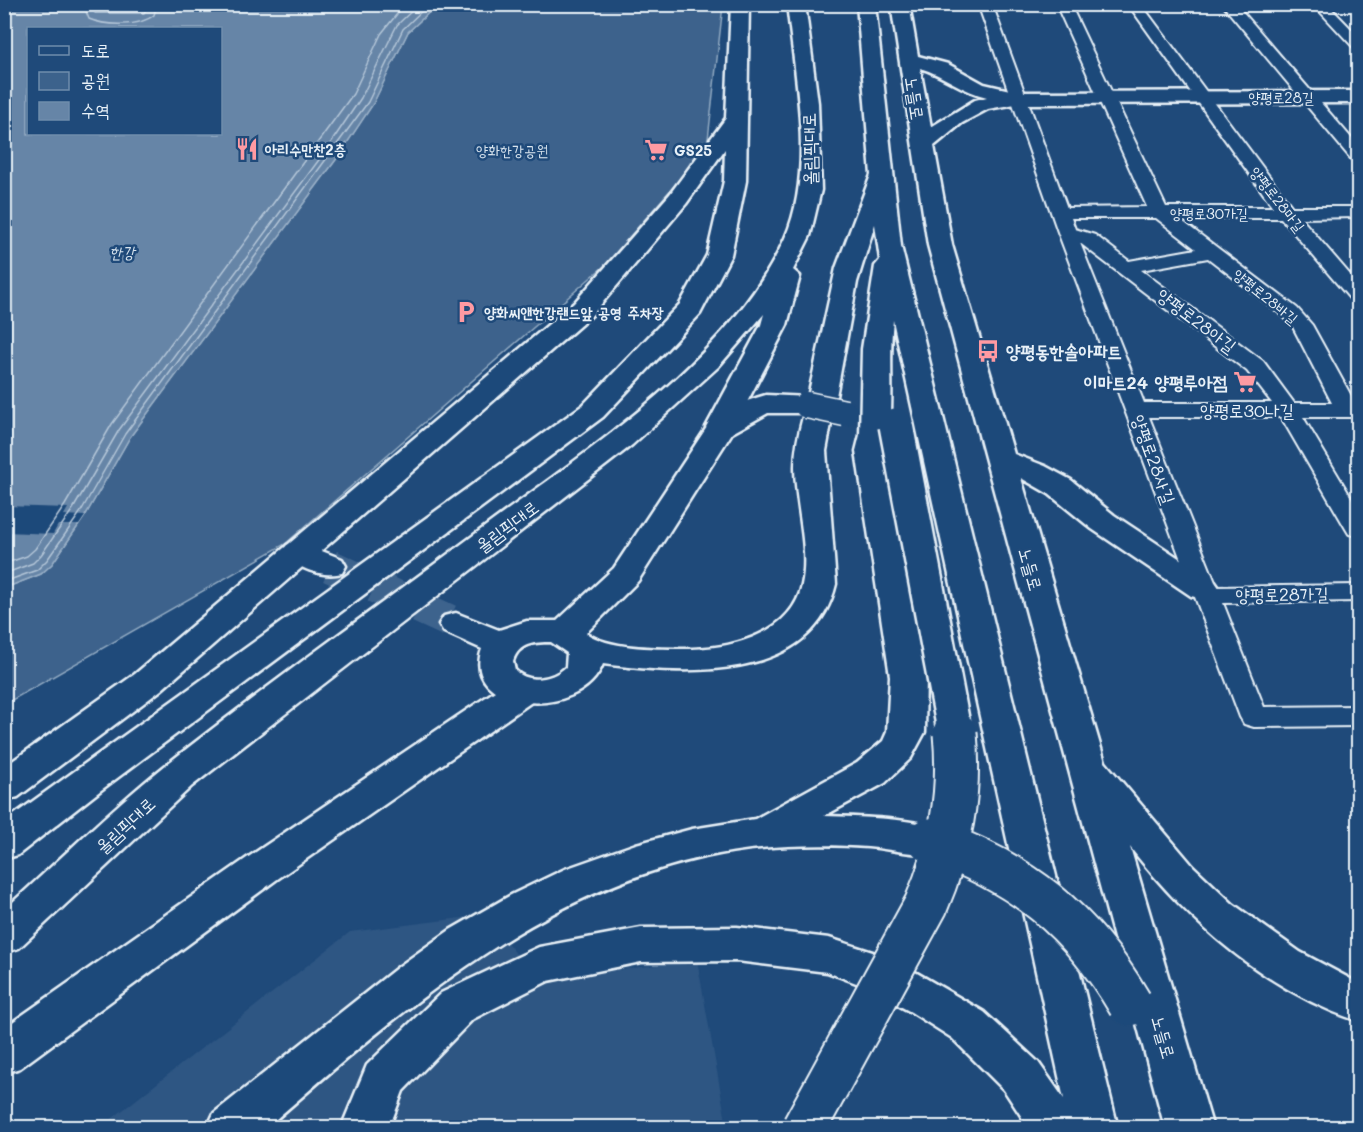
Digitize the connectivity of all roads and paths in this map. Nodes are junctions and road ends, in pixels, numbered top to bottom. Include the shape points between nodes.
1 (740, 4) edge
2 (796, 4) edge
3 (866, 4) edge
4 (900, 4) edge
5 (985, 4) edge
6 (1063, 4) edge
7 (1134, 4) edge
8 (1228, 4) edge
9 (1319, 4) edge
10 (1359, 44) edge
11 (909, 58) junction
12 (1308, 97) junction
13 (1359, 97) edge
14 (1020, 98) junction
15 (1106, 98) junction
16 (1203, 98) junction
17 (737, 118) junction
18 (923, 144) junction
19 (1359, 156) edge
20 (882, 170) junction
21 (1359, 212) edge
22 (1161, 213) junction
23 (1287, 213) junction
24 (1064, 222) junction
25 (889, 246) junction
26 (794, 248) junction
27 (1211, 252) junction
28 (1126, 267) junction
29 (1359, 296) edge
30 (1136, 410) junction
31 (1288, 410) junction
32 (1353, 411) edge
33 (721, 428) junction
34 (884, 438) junction
35 (999, 459) junction
36 (1359, 528) edge
37 (1204, 592) junction
38 (1359, 593) edge
39 (456, 624) tunnel mouth
40 (574, 641) junction
41 (502, 645) junction
42 (523, 690) junction
43 (1359, 716) edge
44 (1086, 762) junction
45 (4, 787) edge
46 (762, 832) junction
47 (4, 844) edge
48 (4, 936) edge
49 (1359, 1003) edge
50 (4, 1054) edge
51 (231, 1128) edge
52 (365, 1128) edge
53 (804, 1128) edge
54 (1056, 1128) edge
55 (1094, 1128) edge
56 (1180, 1128) edge
57 (1190, 1128) edge

1 - 17 main road
2 - 26 main road, 올림픽대로 via 811,127 810,197
3 - 20 main road
4 - 11 main road, 노들로
5 - 14 street, 양평로28사길
6 - 15 street
7 - 16 street
8 - 12 street
9 - 10 street
11 - 14 main road via 941,68 978,89
11 - 18 main road, 노들로
12 - 13 main road, 양평로28길
12 - 16 main road, 양평로28길
12 - 19 street
14 - 15 main road, 양평로28길
14 - 18 main road via 982,104
14 - 24 street, 양평로28사길
15 - 16 main road, 양평로28길
15 - 22 street, 양평로28바길
16 - 23 street, 양평로28마길
17 - 45 main road via 678,199 583,309 314,559
17 - 47 main road via 735,181 719,255 691,308 593,411
18 - 35 main road, 노들로 via 940,245
20 - 25 main road
20 - 40 main road via 848,270 811,453 820,584 806,618 767,646 730,657 688,662 654,660
21 - 23 street, 양평로30가길
22 - 23 street, 양평로30가길
22 - 24 street, 양평로30가길
22 - 27 street, 양평로28바길
23 - 29 street, 양평로28마길
24 - 28 street, 양평로28아길
24 - 30 street, 양평로28사길
25 - 34 main road via 876,349 875,435
25 - 55 main road
26 - 33 main road via 774,325
26 - 48 main road, 올림픽대로 via 752,313 686,382 622,439 178,776
27 - 28 street
27 - 32 street, 양평로28바길 via 1302,325
28 - 31 street, 양평로28아길 via 1249,359
30 - 31 street, 양평로30나길
30 - 37 street, 양평로28사길
31 - 32 street, 양평로30나길
31 - 36 street, 양평로28아길
33 - 34 main road, bridge via 748,410 766,404 807,405 845,413
33 - 40 main road via 626,573
34 - 46 main road via 908,676 906,732 898,749 871,773
34 - 53 main road, bridge via 954,725 959,791 943,868 927,905
35 - 37 main road via 1060,487
35 - 44 main road, 노들로
37 - 38 street, 양평로28가길
37 - 43 street, 양평로28사길 via 1254,717
39 - 41 main road
40 - 41 main road via 536,631 520,634
40 - 42 main road via 587,657 578,677 553,689
41 - 42 main road via 494,658 494,668 509,685
42 - 50 main road via 322,826
44 - 49 main road via 1179,878 1217,913 1258,947 1307,978
44 - 57 main road, 노들로
46 - 51 main road via 710,839 646,856 533,902 472,937 348,1030
46 - 56 main road, bridge via 825,829 930,840 1004,870 1031,887 1091,944 1116,978
52 - 54 main road via 384,1079 457,1006 538,965 641,945 737,944 829,955 875,971 927,999 968,1025 1021,1076

